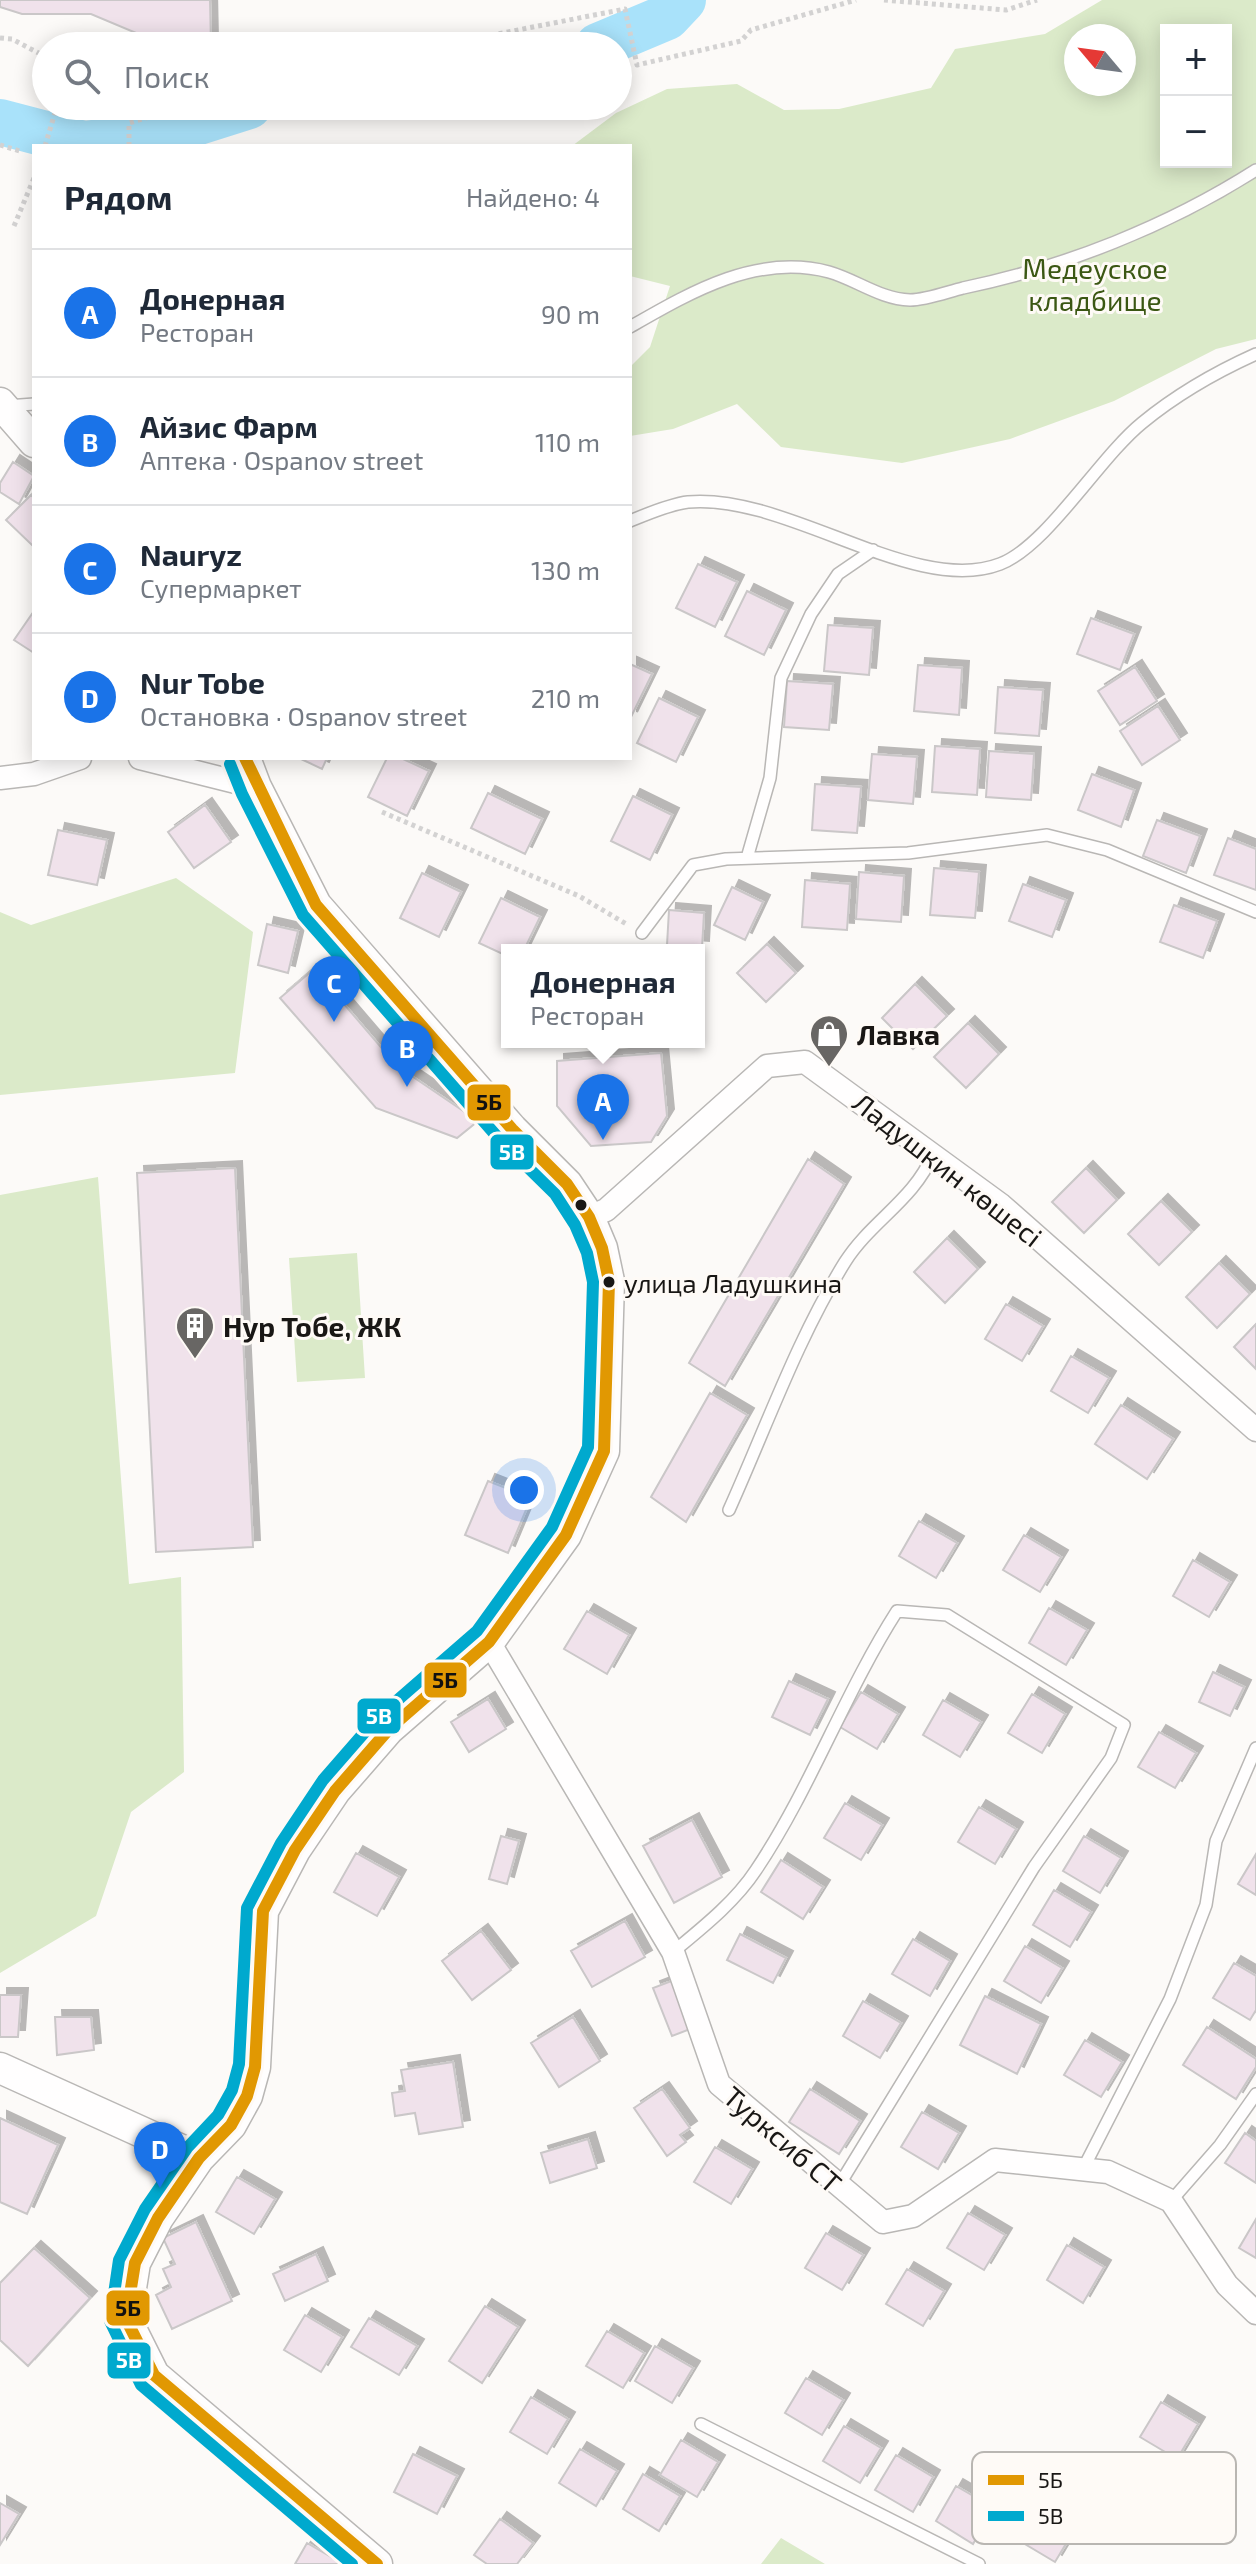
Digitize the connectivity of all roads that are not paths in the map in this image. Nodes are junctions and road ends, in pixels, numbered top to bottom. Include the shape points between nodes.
1 (1256, 170) edge
2 (632, 326) edge
3 (1256, 354) edge
4 (2, 404) edge
5 (32, 404) edge
6 (32, 440) edge
7 (632, 520) edge
8 (873, 550) junction
9 (74, 760) edge
10 (148, 760) edge
11 (246, 760) edge
12 (0, 778) edge
13 (256, 787) junction
14 (747, 858) junction
15 (1256, 912) edge
16 (642, 933) road end
17 (933, 1154) junction
18 (589, 1217) junction
19 (1256, 1430) edge
20 (729, 1510) dead end
21 (489, 1642) junction
22 (1256, 1748) edge
23 (673, 1952) junction
24 (0, 2068) edge
25 (1256, 2094) edge
26 (199, 2158) junction
27 (1083, 2169) junction
28 (838, 2188) junction
29 (1171, 2201) junction
30 (1256, 2313) edge
31 (701, 2424) dead end
32 (377, 2564) edge
33 (979, 2564) edge

1 - 2 lane via 1178,214 1121,238 976,286 911,300 806,266 753,270 695,290
3 - 8 lane via 1215,373 1141,423 1044,532 1001,564 964,570
4 - 5 lane
4 - 6 street
7 - 8 lane via 687,502 757,508
8 - 14 lane via 838,574 811,614 781,678 770,778
9 - 12 street via 34,774
10 - 13 street
11 - 13 street
13 - 18 street via 316,905 512,1129 567,1184
14 - 15 lane via 908,853 1047,835 1107,850
14 - 16 lane via 693,865
17 - 18 street, Ладушкин көшесі via 805,1062 767,1066 606,1210
17 - 19 street, Ладушкин көшесі via 1001,1205
17 - 20 lane via 910,1194 870,1230 847,1260
18 - 21 street via 609,1281 604,1451 566,1535
21 - 23 street, Турксиб СТ
21 - 26 street via 389,1729 335,1791 295,1850 263,1911 255,2067 247,2096 231,2125
22 - 27 lane via 1216,1841 1206,1905 1170,1999
23 - 28 street, Турксиб СТ via 719,2084
23 - 28 lane via 756,1872 897,1611 947,1615 1124,1725 1111,1758 1034,1867
24 - 26 street
25 - 29 lane
26 - 32 street via 135,2263 126,2319 154,2375
27 - 28 street, Турксиб СТ via 995,2160 913,2216 883,2222
27 - 29 street, Турксиб СТ via 1108,2172
29 - 30 street via 1227,2285
31 - 33 lane

